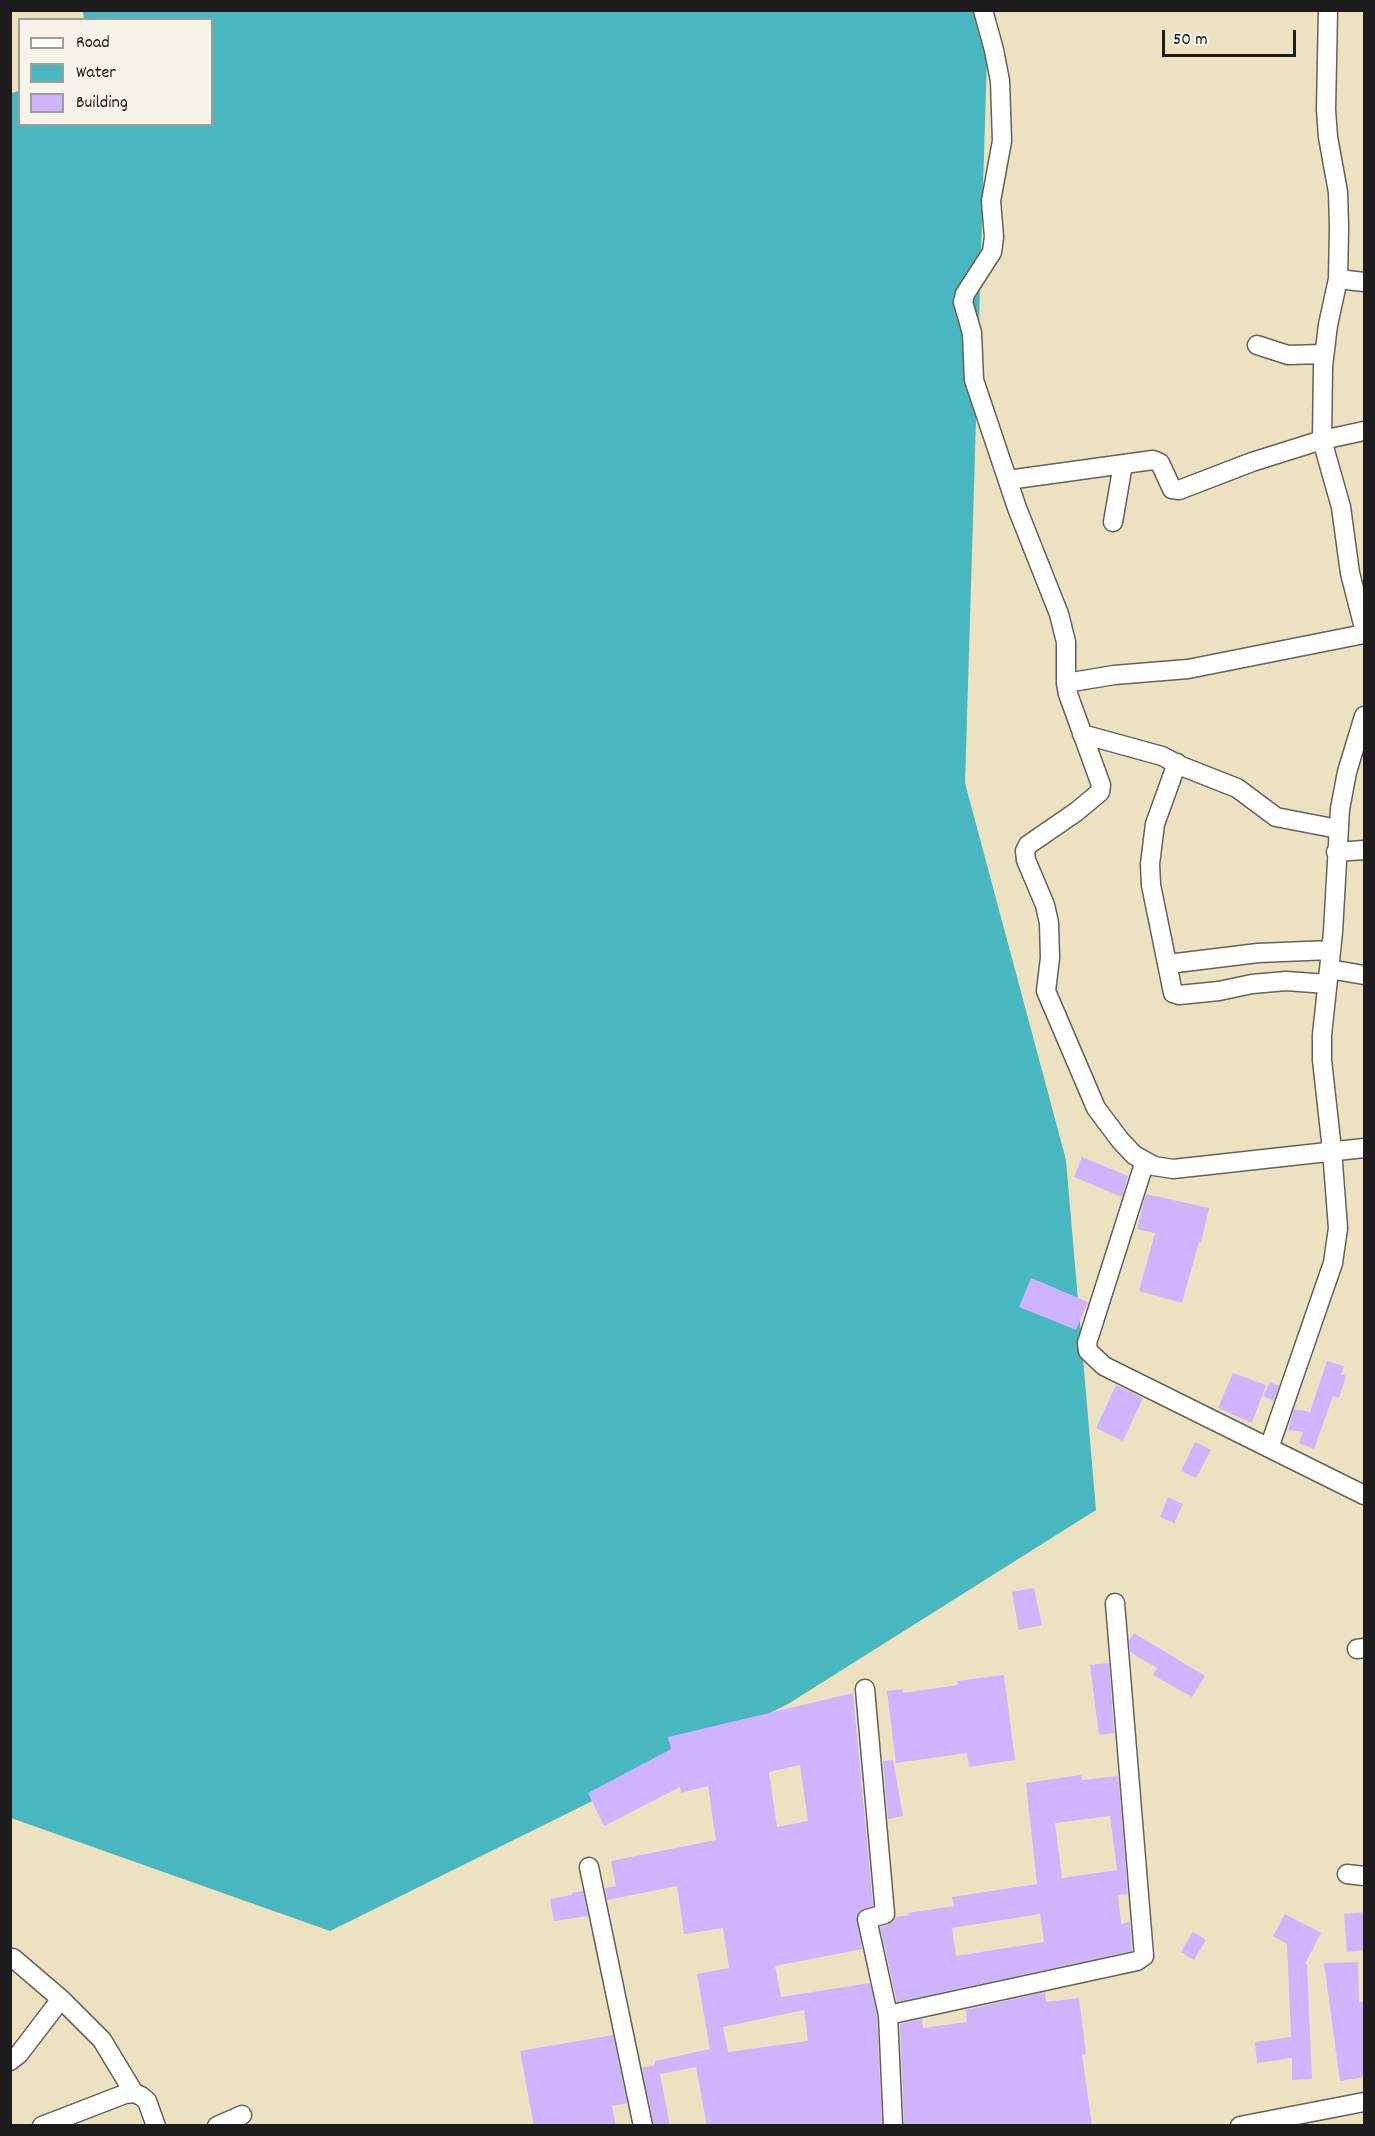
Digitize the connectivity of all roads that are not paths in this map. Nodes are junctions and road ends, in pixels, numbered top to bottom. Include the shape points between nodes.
1 (984, 10) edge
2 (1328, 10) edge
3 (1338, 279) junction
4 (1365, 282) edge
5 (1257, 345) dead end
6 (1324, 354) junction
7 (1365, 431) edge
8 (1322, 440) junction
9 (1123, 464) junction
10 (1008, 480) junction
11 (1113, 522) dead end
12 (1365, 628) edge
13 (1365, 634) edge
14 (1066, 683) junction
15 (1365, 716) edge
16 (1082, 734) junction
17 (1177, 763) junction
18 (1338, 829) junction
19 (1365, 850) edge
20 (1336, 852) junction
21 (1331, 950) junction
22 (1168, 964) junction
23 (1365, 975) edge
24 (1328, 976) junction
25 (1365, 1148) edge
26 (1332, 1150) junction
27 (1145, 1161) junction
28 (1269, 1448) junction
29 (1365, 1495) edge
30 (1115, 1603) dead end
31 (865, 1689) dead end
32 (589, 1866) dead end
33 (13, 1958) dead end
34 (61, 1999) junction
35 (888, 2015) junction
36 (10, 2061) edge
37 (134, 2093) junction
38 (1365, 2102) edge
39 (242, 2115) dead end
40 (42, 2126) edge
41 (156, 2126) edge
42 (217, 2126) edge
43 (643, 2126) edge
44 (893, 2126) edge
45 (1240, 2126) edge

1 - 10 street via 1000,81 1002,141 991,201 992,252 963,302 972,333 975,388
2 - 3 street via 1326,110 1338,192
3 - 4 street
3 - 6 street
5 - 6 street via 1288,356
6 - 8 street
7 - 8 street
8 - 9 street via 1179,490 1169,485 1157,461
8 - 12 street via 1341,507 1350,573
9 - 10 street
9 - 11 street
10 - 14 street via 1063,628
13 - 14 street via 1188,669
14 - 16 street
15 - 18 street via 1345,779
16 - 17 street via 1151,751
16 - 27 street via 1100,780 1100,792 1028,845 1025,855 1049,923 1046,991 1096,1108 1120,1140
17 - 18 street via 1237,788 1276,817
17 - 22 street via 1155,824 1150,864
18 - 20 street
19 - 20 street
20 - 21 street
21 - 22 street
21 - 24 street
22 - 24 street via 1171,989 1179,995
23 - 24 street
24 - 26 street via 1321,1049
25 - 26 street
26 - 27 street via 1173,1169
26 - 28 street via 1338,1228 1333,1263
27 - 28 street via 1087,1343 1088,1351 1104,1366
28 - 29 street
30 - 35 street via 1144,1956 1137,1961
31 - 35 street via 885,1914 867,1919
32 - 43 street
33 - 34 street
34 - 36 street
34 - 37 street via 102,2040
35 - 44 street
37 - 40 street
37 - 41 street via 147,2101
38 - 45 street
39 - 42 street

